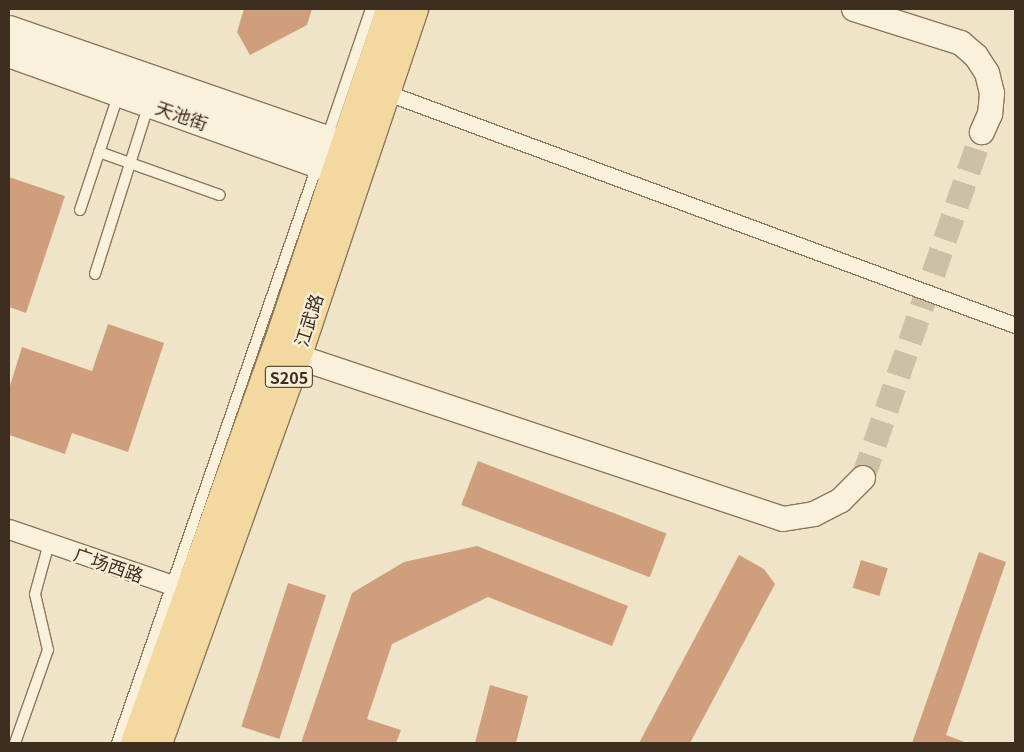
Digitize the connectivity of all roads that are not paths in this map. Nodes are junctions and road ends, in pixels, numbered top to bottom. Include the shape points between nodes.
1 (371, 9) edge
2 (391, 9) edge
3 (414, 9) edge
4 (860, 10) edge
5 (9, 30) edge
6 (9, 53) edge
7 (123, 82) junction
8 (153, 92) junction
9 (385, 92) junction
10 (982, 132) tunnel mouth
11 (100, 152) junction
12 (336, 156) junction
13 (130, 163) junction
14 (220, 195) dead end
15 (80, 210) dead end
16 (95, 274) dead end
17 (1015, 325) edge
18 (287, 353) junction
19 (863, 478) tunnel mouth
20 (9, 529) edge
21 (49, 543) junction
22 (191, 592) junction
23 (15, 743) edge
24 (117, 743) edge
25 (136, 743) edge
26 (158, 743) edge

1 - 12 lane
2 - 12 main road, 江武路 / S205
3 - 9 main road, 江武路 / S205
4 - 10 street via 961,42 976,56 987,73 992,93 990,114
5 - 7 main road
6 - 7 main road, 天池街
7 - 8 main road, 天池街
7 - 11 lane
8 - 12 main road, 天池街
8 - 13 lane
9 - 12 main road, 江武路 / S205
9 - 17 street
11 - 13 lane
11 - 15 lane
12 - 18 main road, 江武路 / S205
12 - 22 lane
13 - 14 lane
13 - 16 lane
18 - 19 street via 783,519 814,514 834,504
18 - 22 main road, 江武路 / S205
20 - 21 street, 广场西路
21 - 22 street, 广场西路
21 - 23 lane via 35,594 48,650
22 - 24 lane
22 - 25 main road, 江武路 / S205
22 - 26 main road, 江武路 / S205

